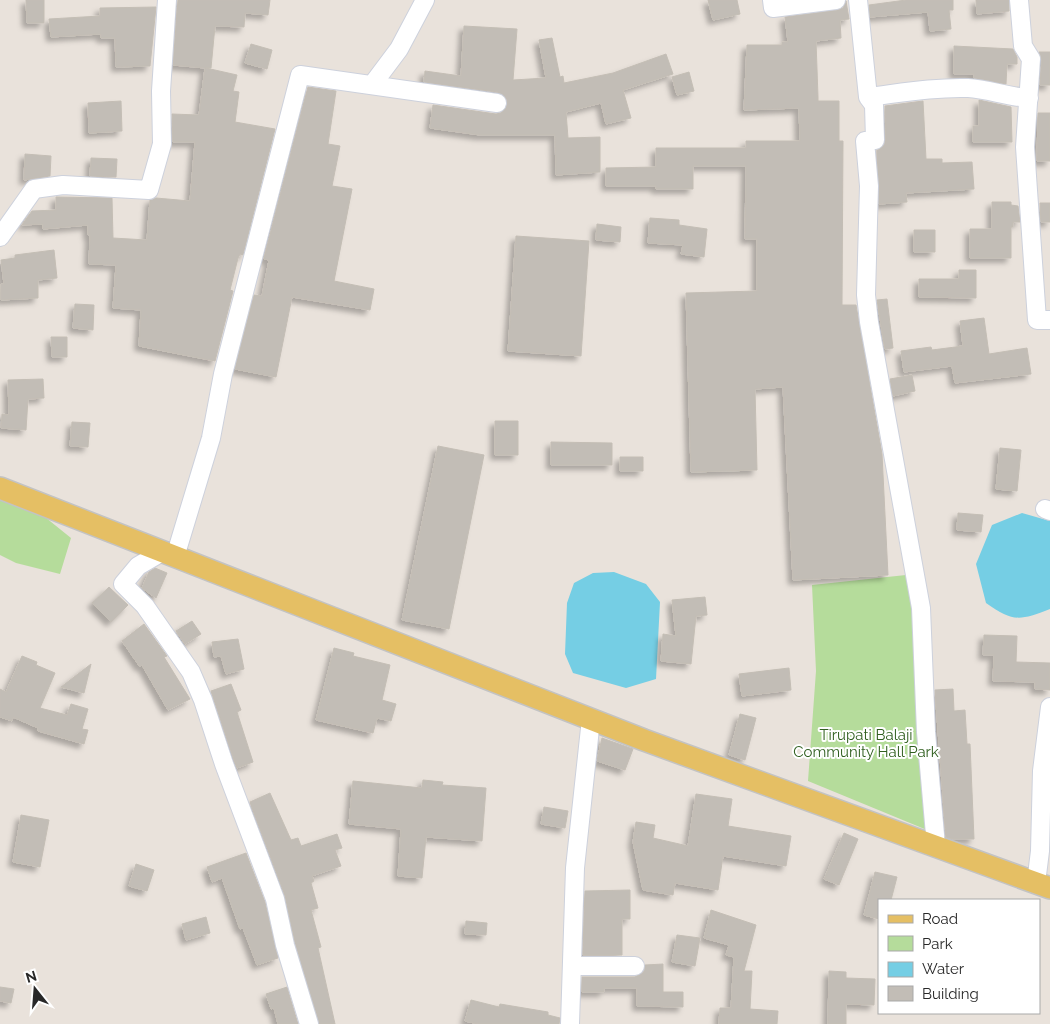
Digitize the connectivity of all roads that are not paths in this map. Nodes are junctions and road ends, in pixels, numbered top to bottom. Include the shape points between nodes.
1 (167, 0) edge
2 (425, 0) edge
3 (772, 0) edge
4 (836, 0) edge
5 (858, 0) edge
6 (1019, 0) edge
7 (372, 85) junction
8 (868, 97) junction
9 (1029, 98) junction
10 (497, 103) dead end
11 (0, 237) edge
12 (1050, 320) edge
13 (0, 488) edge
14 (168, 554) junction
15 (1050, 707) edge
16 (591, 719) junction
17 (936, 846) junction
18 (1043, 885) edge
19 (572, 966) junction
20 (635, 966) dead end
21 (309, 1024) edge
22 (570, 1024) edge

1 - 11 street via 161,92 162,144 150,190 63,186 34,189
2 - 7 street via 399,49
3 - 4 street via 773,8
5 - 8 street
6 - 9 street via 1023,46 1030,59
7 - 10 street
7 - 14 street via 300,75 226,366 212,438 192,506
8 - 9 street via 934,88 970,88
8 - 17 street via 874,106 875,140 865,141 869,186 866,295 874,356 888,417 893,463 921,608 926,732
9 - 12 street via 1025,147 1033,287 1037,320
13 - 14 main road
14 - 16 main road
14 - 21 street via 138,566 124,584 150,612 191,672 204,700 224,764 276,899 285,945
15 - 18 street via 1042,771 1040,850
16 - 17 main road
16 - 19 street via 575,868
17 - 18 main road
19 - 20 street
19 - 22 street

